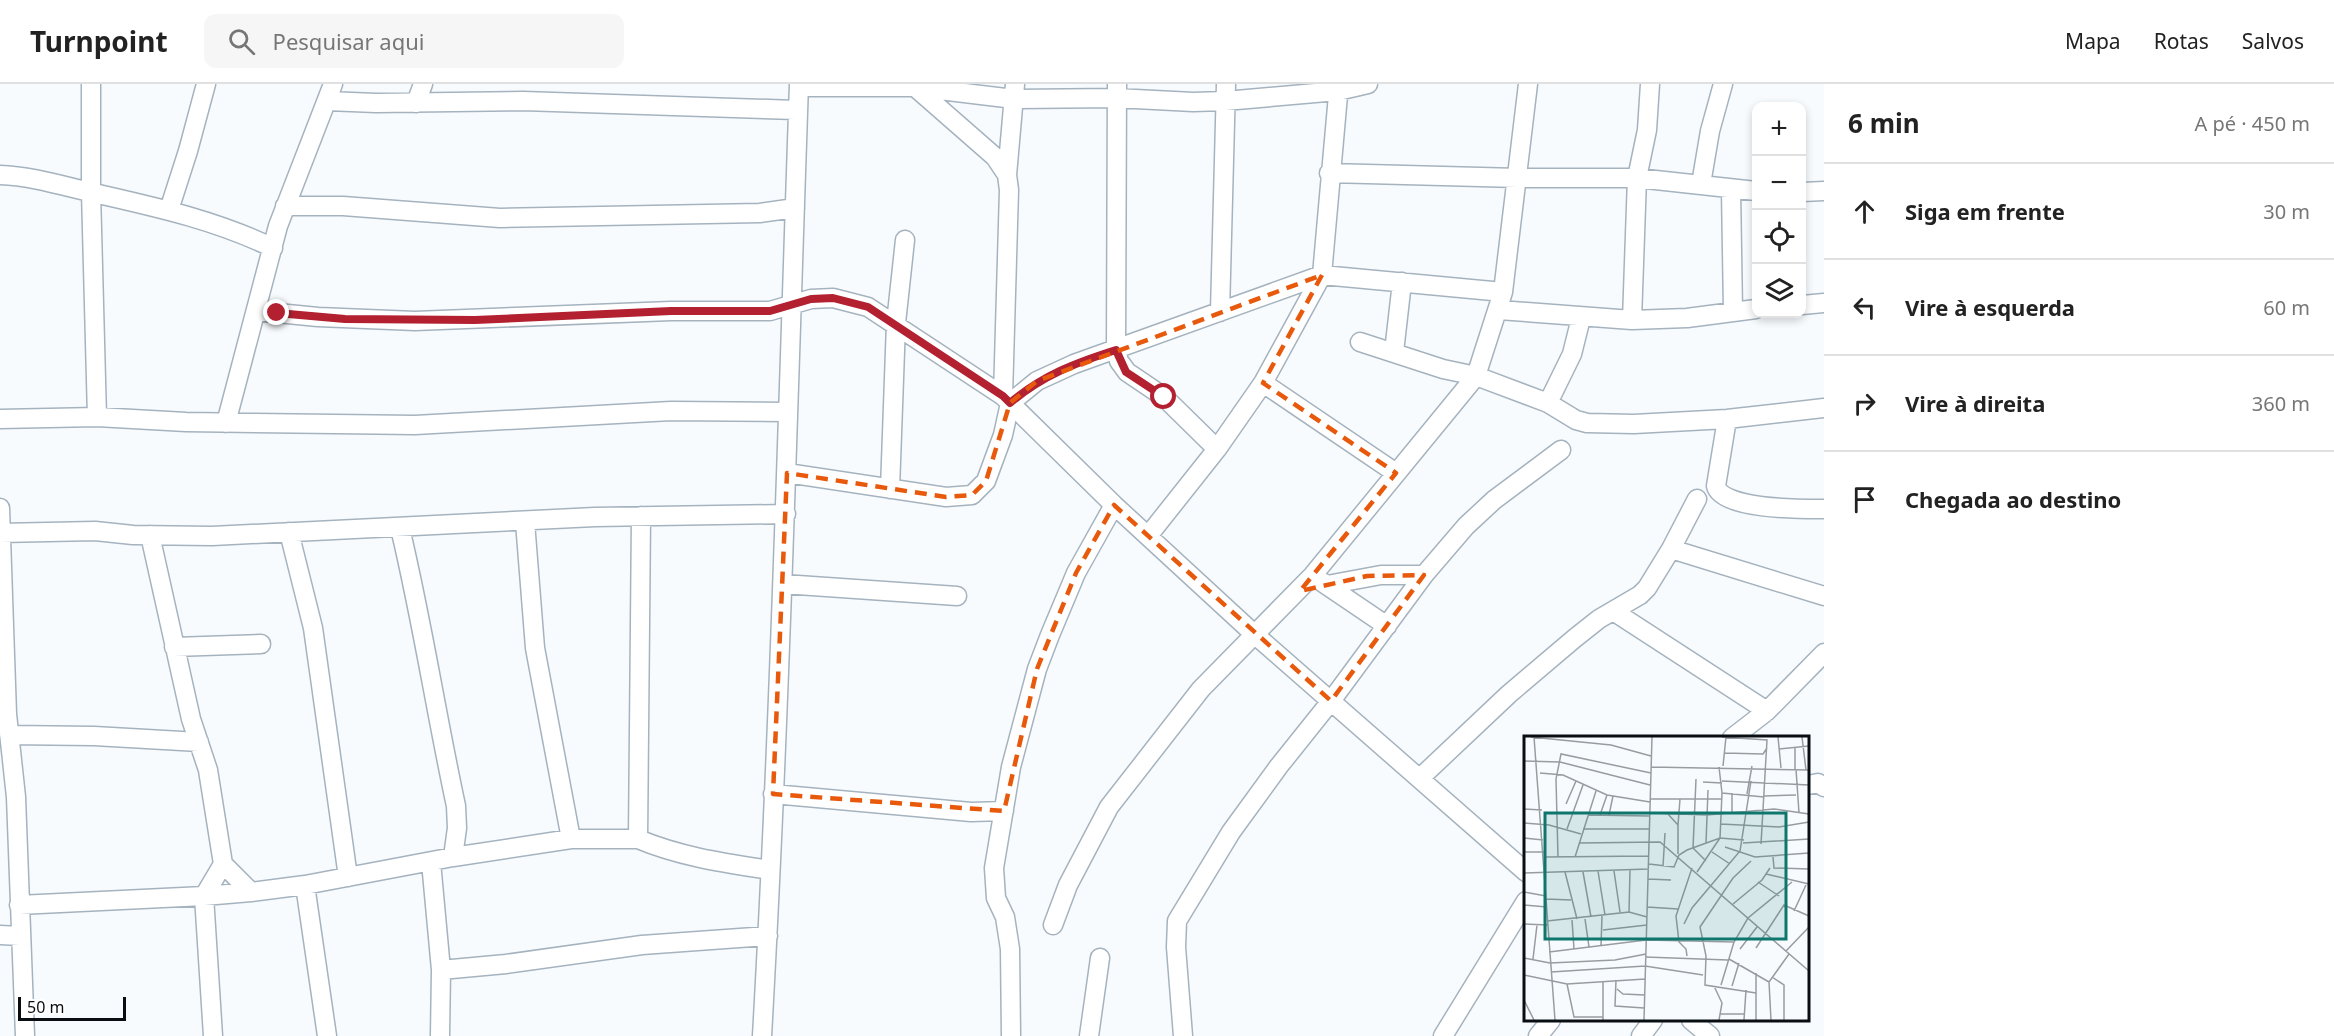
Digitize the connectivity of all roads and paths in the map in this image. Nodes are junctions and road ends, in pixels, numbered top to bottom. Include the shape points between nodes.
1 (92, 84) edge
2 (206, 84) edge
3 (423, 84) edge
4 (1368, 84) edge
5 (1528, 84) edge
6 (1650, 84) edge
7 (1724, 84) edge
8 (799, 85) edge
9 (915, 87) junction
10 (1339, 87) edge
11 (1015, 91) edge
12 (1116, 91) edge
13 (330, 92) edge
14 (485, 92) edge
15 (1226, 93) edge
16 (416, 102) junction
17 (796, 110) junction
18 (1329, 173) junction
19 (0, 175) edge
20 (1007, 175) junction
21 (1518, 178) junction
22 (1638, 178) junction
23 (1701, 184) junction
24 (1731, 190) junction
25 (1752, 191) edge
26 (1824, 191) edge
27 (91, 192) junction
28 (1806, 192) edge
29 (285, 206) junction
30 (795, 208) junction
31 (169, 210) junction
32 (905, 240) dead end
33 (273, 248) junction
34 (1322, 275) junction
35 (1402, 282) junction
36 (1503, 292) junction
37 (1824, 303) edge
38 (792, 304) junction
39 (1806, 305) edge
40 (1752, 309) edge
41 (1498, 310) junction
42 (257, 311) junction
43 (1733, 311) junction
44 (1220, 312) junction
45 (1581, 318) junction
46 (1632, 320) junction
47 (896, 323) junction
48 (1360, 342) dead end
49 (1116, 350) junction
50 (1394, 352) junction
51 (1476, 376) junction
52 (1263, 383) junction
53 (1006, 399) junction
54 (1548, 403) junction
55 (1824, 408) edge
56 (787, 412) junction
57 (97, 417) junction
58 (0, 419) edge
59 (1727, 419) junction
60 (226, 423) junction
61 (1217, 449) junction
62 (1561, 450) dead end
63 (787, 473) junction
64 (1396, 473) junction
65 (890, 489) junction
66 (1697, 499) dead end
67 (1114, 506) junction
68 (0, 508) edge
69 (1824, 509) edge
70 (786, 514) junction
71 (641, 516) junction
72 (525, 522) junction
73 (400, 528) junction
74 (289, 532) junction
75 (1, 533) edge
76 (150, 535) junction
77 (1148, 536) junction
78 (1671, 549) junction
79 (1424, 576) junction
80 (1320, 580) junction
81 (783, 584) junction
82 (957, 596) dead end
83 (1824, 596) edge
84 (1613, 611) junction
85 (1387, 626) junction
86 (1253, 633) junction
87 (261, 644) dead end
88 (174, 647) junction
89 (1824, 653) edge
90 (1331, 701) junction
91 (1767, 711) junction
92 (4, 713) edge
93 (9, 735) junction
94 (1735, 736) edge
95 (199, 742) junction
96 (1420, 778) junction
97 (1809, 785) edge
98 (1824, 787) edge
99 (773, 794) junction
100 (8, 796) edge
101 (1004, 811) junction
102 (571, 839) junction
103 (638, 839) junction
104 (453, 858) junction
105 (431, 862) junction
106 (223, 864) junction
107 (770, 870) junction
108 (1524, 870) edge
109 (348, 877) junction
110 (305, 885) junction
111 (250, 892) junction
112 (204, 896) junction
113 (19, 905) junction
114 (1524, 905) edge
115 (1053, 925) dead end
116 (0, 935) edge
117 (20, 936) junction
118 (768, 936) junction
119 (1100, 958) dead end
120 (441, 970) junction
121 (1550, 1021) edge
122 (1652, 1021) edge
123 (1692, 1021) edge
124 (25, 1036) edge
125 (213, 1036) edge
126 (327, 1036) edge
127 (440, 1036) edge
128 (762, 1036) edge
129 (1011, 1036) edge
130 (1089, 1036) edge
131 (1183, 1036) edge
132 (1443, 1036) edge
133 (1538, 1036) edge
134 (1641, 1036) edge
135 (1710, 1036) edge

1 - 27 street
2 - 31 street
3 - 16 street
4 - 10 street
5 - 21 street
6 - 22 street
7 - 23 street via 1710,131
8 - 9 street
8 - 17 street
9 - 11 street
9 - 20 street via 995,157
10 - 15 street
10 - 18 street
11 - 12 street
11 - 20 street
12 - 15 street
12 - 49 street
13 - 16 street
13 - 29 street
14 - 16 street
14 - 17 street
15 - 44 street
17 - 30 street
18 - 21 street
18 - 34 street
19 - 27 street via 34,178
20 - 53 street
21 - 22 street
21 - 36 street
22 - 23 street
22 - 46 street
23 - 24 street
24 - 25 street
24 - 43 street
26 - 28 street
27 - 31 street
27 - 57 street
29 - 30 street via 543,219 760,213
29 - 33 street
30 - 38 street
31 - 33 street via 240,232
32 - 47 street
33 - 42 street
34 - 35 street
34 - 44 street
34 - 52 street
35 - 36 street
35 - 50 street
36 - 41 street
37 - 39 street
38 - 42 street via 748,312 671,311 415,321
38 - 47 street via 833,298 868,307
38 - 56 street
40 - 43 street
41 - 45 street
41 - 51 street
42 - 60 street
43 - 46 street
44 - 49 street
45 - 46 street
45 - 54 street via 1572,354
47 - 53 street
47 - 65 street
48 - 50 street
49 - 53 street via 1048,375
49 - 61 street via 1126,372 1164,397
50 - 51 street
51 - 54 street
51 - 64 street
52 - 61 street
52 - 64 street
53 - 65 street via 996,457 986,481 972,495 946,497
53 - 67 street
54 - 59 street via 1587,423
55 - 59 street
56 - 60 street via 671,411 415,425
56 - 63 street
57 - 58 street
57 - 60 street
59 - 69 street via 1716,486 1721,496 1760,506
61 - 77 street
62 - 79 street via 1494,500
63 - 65 street
63 - 70 street
64 - 80 street
66 - 78 street
67 - 77 street
67 - 101 street via 1076,573 1037,669 1011,767
68 - 75 street
70 - 71 street
70 - 81 street
71 - 72 street
71 - 103 street
72 - 73 street
72 - 102 street via 535,648
73 - 74 street
73 - 104 street via 424,630 428,669 456,806
74 - 76 street
74 - 109 street via 315,637
75 - 76 street via 95,531
75 - 92 street
76 - 88 street
77 - 86 street
78 - 83 street
78 - 84 street via 1647,588
79 - 80 street
79 - 85 street
80 - 85 street
80 - 86 street
81 - 82 street
81 - 99 street
84 - 91 street
84 - 96 street via 1509,694
85 - 90 street
86 - 90 street
86 - 115 street via 1201,689 1109,807 1068,885
87 - 88 street
88 - 95 street
89 - 91 street
90 - 96 street
90 - 131 street via 1232,832 1177,921
91 - 94 street
92 - 93 street
93 - 95 street
93 - 100 street
95 - 106 street via 208,770
96 - 108 street
97 - 98 street via 1818,783
99 - 101 street via 971,812
99 - 107 street
100 - 113 street
101 - 129 street via 994,868 996,898 1005,917 1010,949
102 - 103 street
102 - 104 street
103 - 107 street via 694,858
104 - 105 street
105 - 109 street
105 - 120 street
106 - 111 street
106 - 112 street
107 - 118 street
109 - 110 street
110 - 111 street
110 - 126 street
111 - 112 street
112 - 113 street
112 - 125 street
113 - 117 street
114 - 132 street
116 - 117 street
117 - 124 street
118 - 120 street via 642,945
118 - 128 street
119 - 130 street
120 - 127 street
121 - 133 street
122 - 134 street
123 - 135 street

